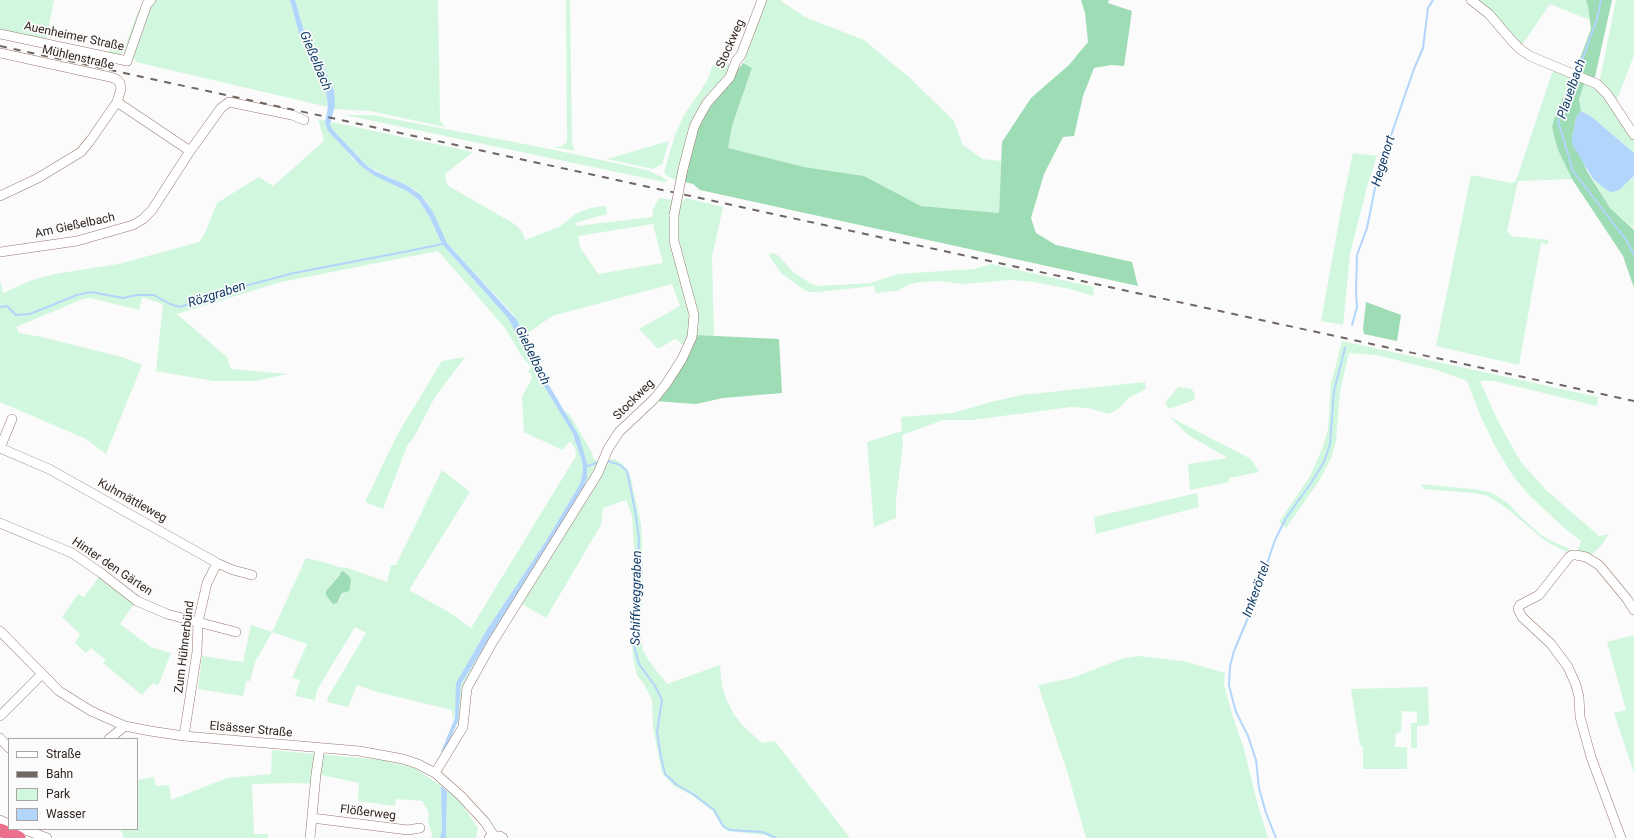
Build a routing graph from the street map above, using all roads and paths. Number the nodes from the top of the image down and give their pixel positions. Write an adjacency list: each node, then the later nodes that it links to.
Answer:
1 (151, 0): 4 (street, Auenheimer Straße)
2 (762, 0): 29 (street, Stockweg, bridge)
3 (1471, 0): 8 (street)
4 (0, 34)
5 (0, 53): 6 (street, Mühlenstraße)
6 (117, 102): 9 (street); 10 (street, Mühlenstraße)
7 (304, 120): 9 (street, Am Gießelbach)
8 (1634, 135)
9 (190, 152): 11 (street, Am Gießelbach)
10 (0, 196)
11 (0, 252)
12 (12, 419): 13 (street)
13 (0, 448): 15 (street, Kuhmättleweg)
14 (0, 523): 18 (street, Hinter den Gärten)
15 (217, 563): 16 (street, Kuhmättleweg); 18 (street, Zum Hühnerbünd)
16 (252, 575)
17 (1634, 610): 39 (street)
18 (198, 622): 20 (street, Hinter den Gärten); 24 (street, Zum Hühnerbünd)
19 (0, 631): 21 (street, Elsässer Straße)
20 (236, 632)
21 (42, 674): 22 (street); 23 (street, Elsässer Straße)
22 (0, 716)
23 (125, 726): 24 (street, Elsässer Straße); 26 (street)
24 (184, 736): 28 (street, Elsässer Straße)
25 (0, 738): 27 (street)
26 (110, 738)
27 (8, 747)
28 (320, 748): 29 (street, Elsässer Straße); 30 (street)
29 (435, 773): 34 (street, Elsässer Straße)
30 (312, 818): 31 (street, Flößerweg); 37 (street)
31 (420, 828)
32 (0, 830): 35 (highway)
33 (26, 830): 36 (street)
34 (492, 837): 38 (street, Elsässer Straße)
35 (19, 838)
36 (47, 838)
37 (310, 838)
38 (503, 838)
39 (1621, 838)

